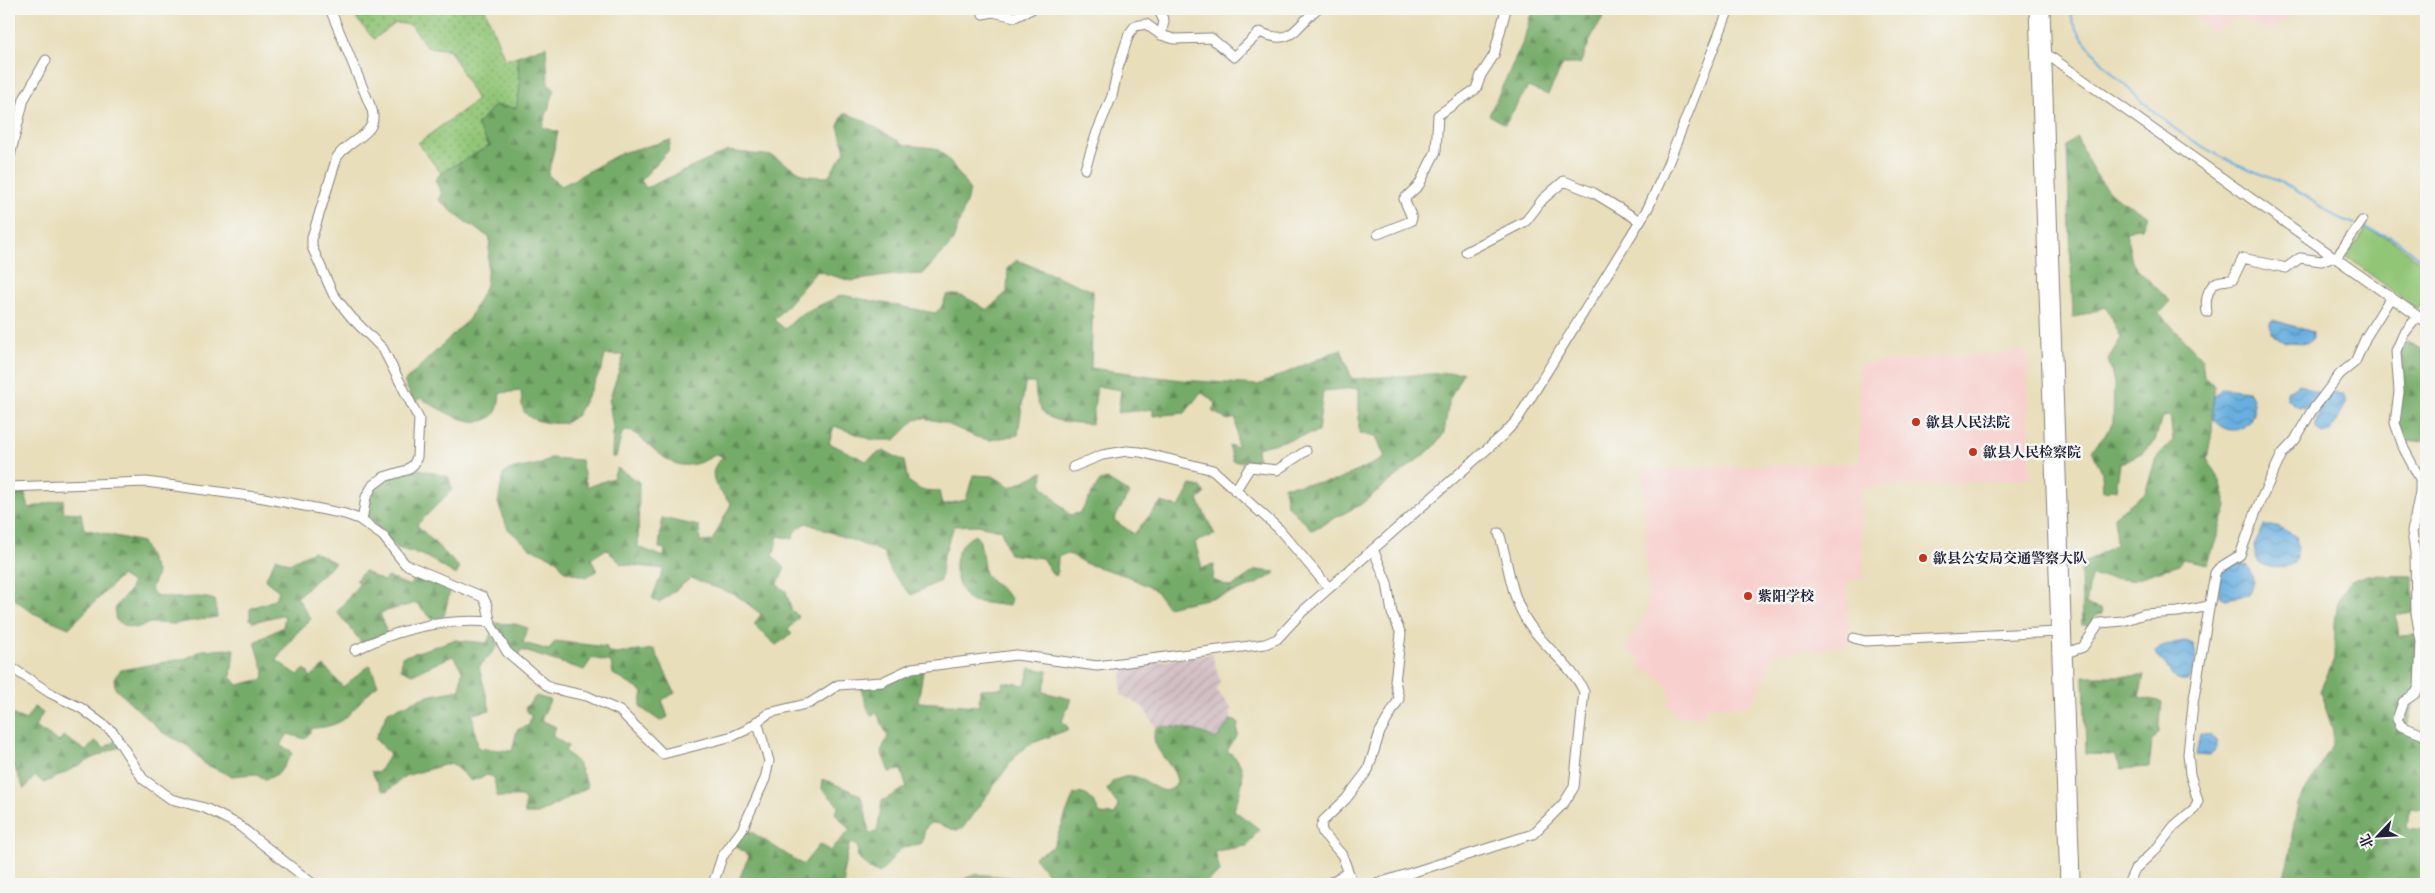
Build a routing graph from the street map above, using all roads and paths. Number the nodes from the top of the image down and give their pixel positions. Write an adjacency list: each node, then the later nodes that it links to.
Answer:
1 (330, 9): 28 (street)
2 (1032, 9): 9 (street)
3 (1158, 9): 10 (street)
4 (1317, 9): 10 (street)
5 (1506, 9): 17 (street)
6 (1729, 9): 15 (street)
7 (2035, 9): 34 (main road)
8 (2044, 9): 11 (main road)
9 (983, 14)
10 (1161, 35): 14 (street)
11 (2045, 53): 19 (street); 37 (main road)
12 (46, 60): 13 (street)
13 (9, 160)
14 (1086, 169)
15 (1640, 221): 18 (street); 30 (street)
16 (2362, 221): 19 (street)
17 (1378, 234)
18 (1466, 252)
19 (2335, 257): 20 (street); 21 (street)
20 (2391, 297): 22 (street); 32 (street)
21 (2207, 312)
22 (2418, 316): 23 (street); 40 (street)
23 (2426, 322)
24 (1306, 451): 27 (street)
25 (1073, 467): 27 (street)
26 (9, 487): 28 (street)
27 (1235, 491): 31 (street)
28 (362, 521): 33 (street)
29 (1499, 533): 46 (street)
30 (1373, 549): 31 (street); 41 (street)
31 (1329, 588): 39 (street)
32 (2209, 606): 37 (street); 49 (street)
33 (491, 622): 36 (street); 39 (street)
34 (2057, 632): 35 (street); 47 (main road)
35 (1854, 638)
36 (355, 650)
37 (2066, 653): 48 (main road)
38 (9, 666): 42 (street)
39 (757, 721): 43 (street)
40 (2426, 736)
41 (1348, 872): 44 (street); 45 (street)
42 (313, 884)
43 (713, 884)
44 (1328, 884)
45 (1353, 884)
46 (1376, 884)
47 (2066, 884)
48 (2074, 884)
49 (2128, 884)

